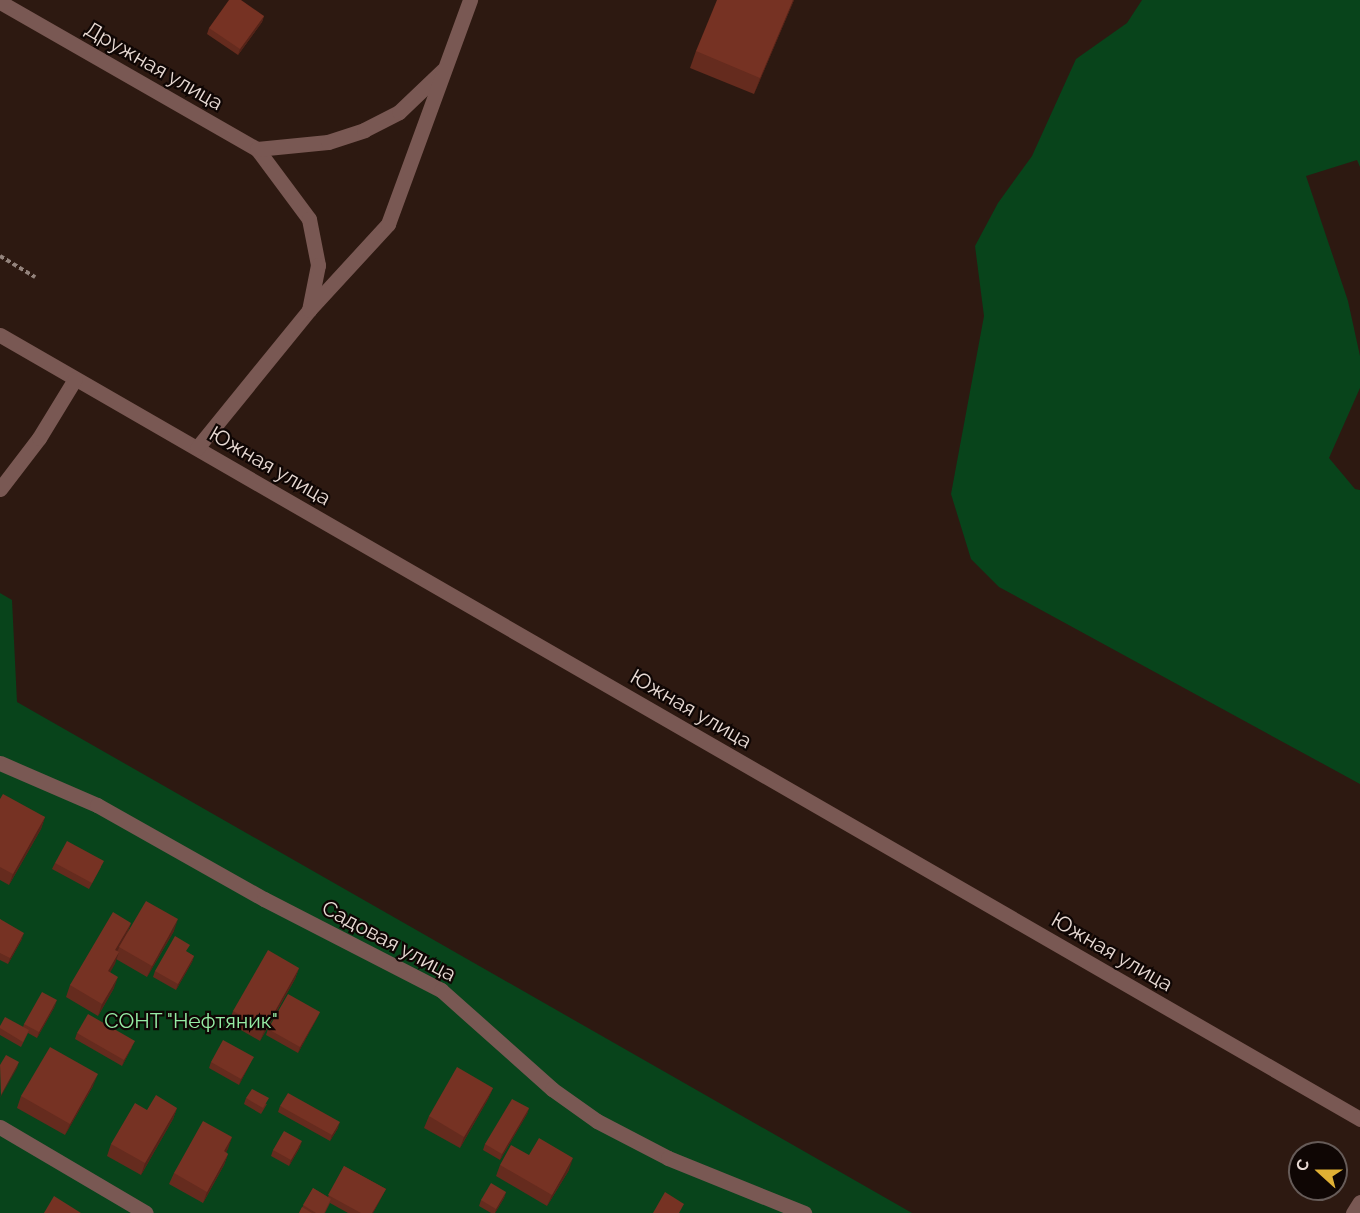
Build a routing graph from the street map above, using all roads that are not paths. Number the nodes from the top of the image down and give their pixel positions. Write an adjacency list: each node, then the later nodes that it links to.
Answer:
1 (470, 0): 3 (street)
2 (0, 2): 4 (street, Дружная улица)
3 (451, 61): 4 (street); 5 (street)
4 (257, 149): 5 (street, Дружная улица)
5 (309, 310): 8 (street)
6 (0, 335): 7 (street, Южная улица)
7 (75, 379): 8 (street, Южная улица); 9 (street)
8 (197, 448): 11 (street, Южная улица)
9 (0, 489)
10 (0, 763): 15 (street, Садовая улица)
11 (1360, 1119)
12 (0, 1127): 14 (street)
13 (1360, 1202): 16 (street)
14 (146, 1213)
15 (804, 1213)
16 (1353, 1213)

